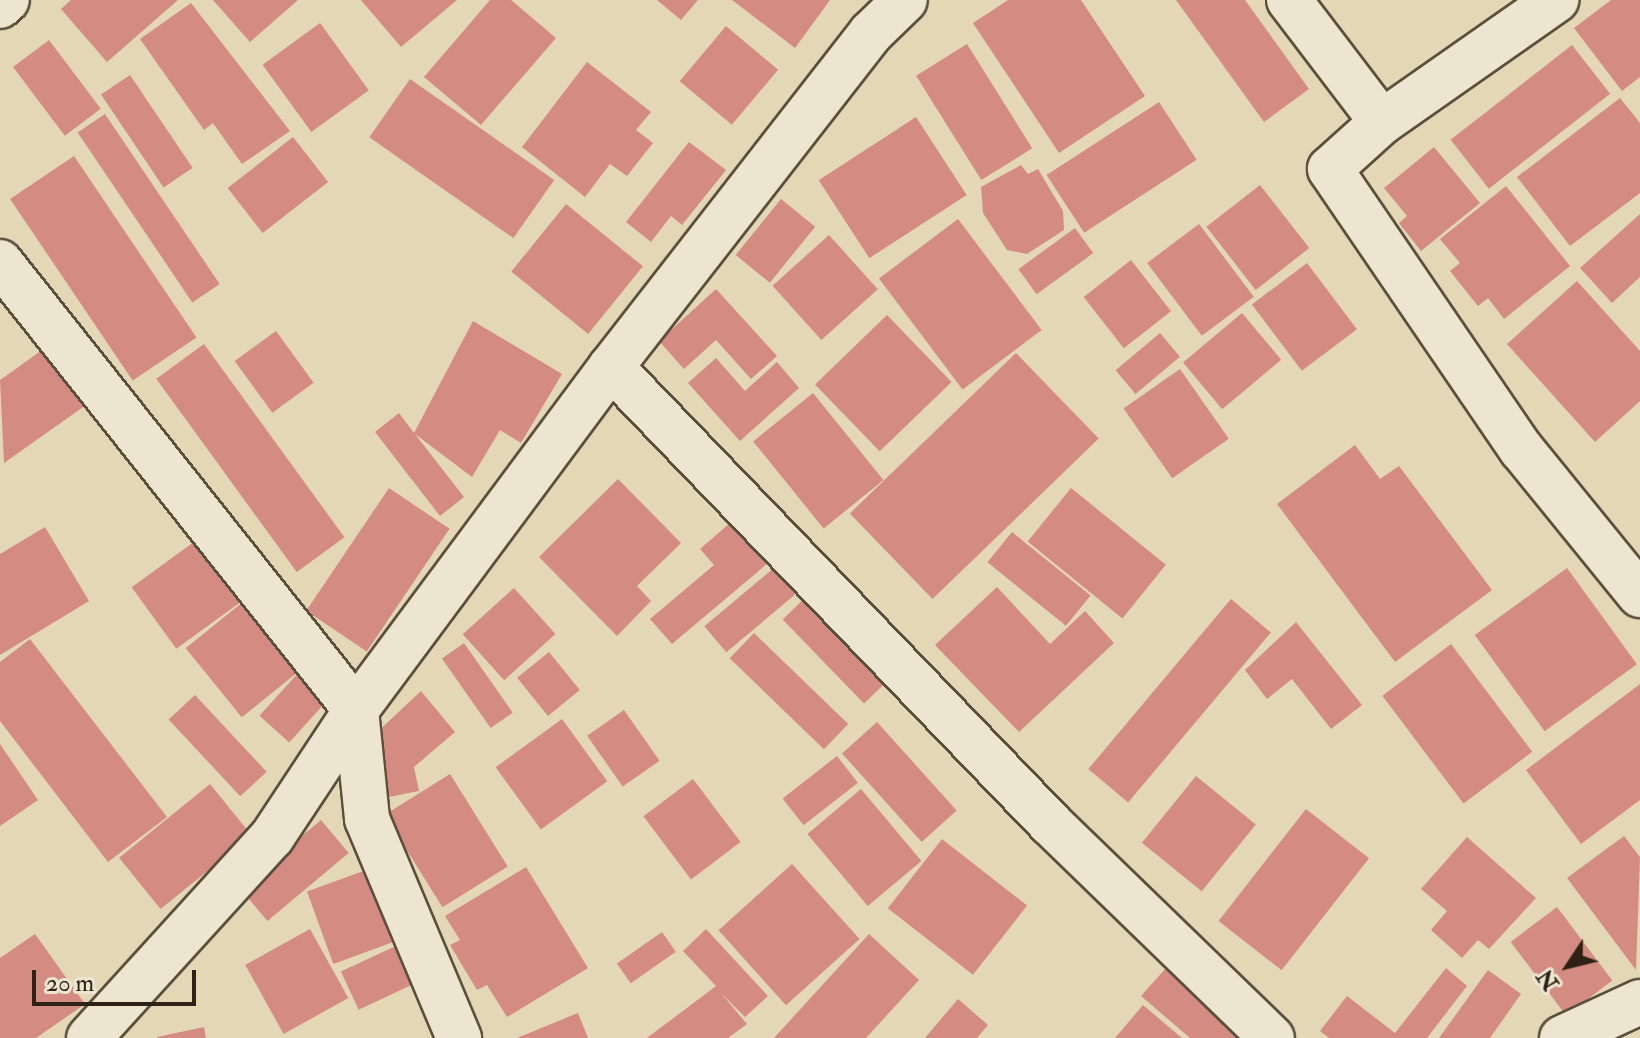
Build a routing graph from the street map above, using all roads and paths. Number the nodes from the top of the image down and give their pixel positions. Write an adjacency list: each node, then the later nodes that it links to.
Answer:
1 (7, 0): 5 (street)
2 (905, 0): 8 (street)
3 (1289, 0): 6 (street)
4 (1556, 0): 6 (street)
5 (0, 6)
6 (1382, 122): 9 (street)
7 (0, 262): 10 (street)
8 (611, 367): 10 (street); 14 (street)
9 (1640, 595)
10 (356, 710): 12 (street); 13 (street)
11 (1640, 1002): 15 (street)
12 (89, 1038)
13 (459, 1038)
14 (1272, 1038)
15 (1562, 1038)

